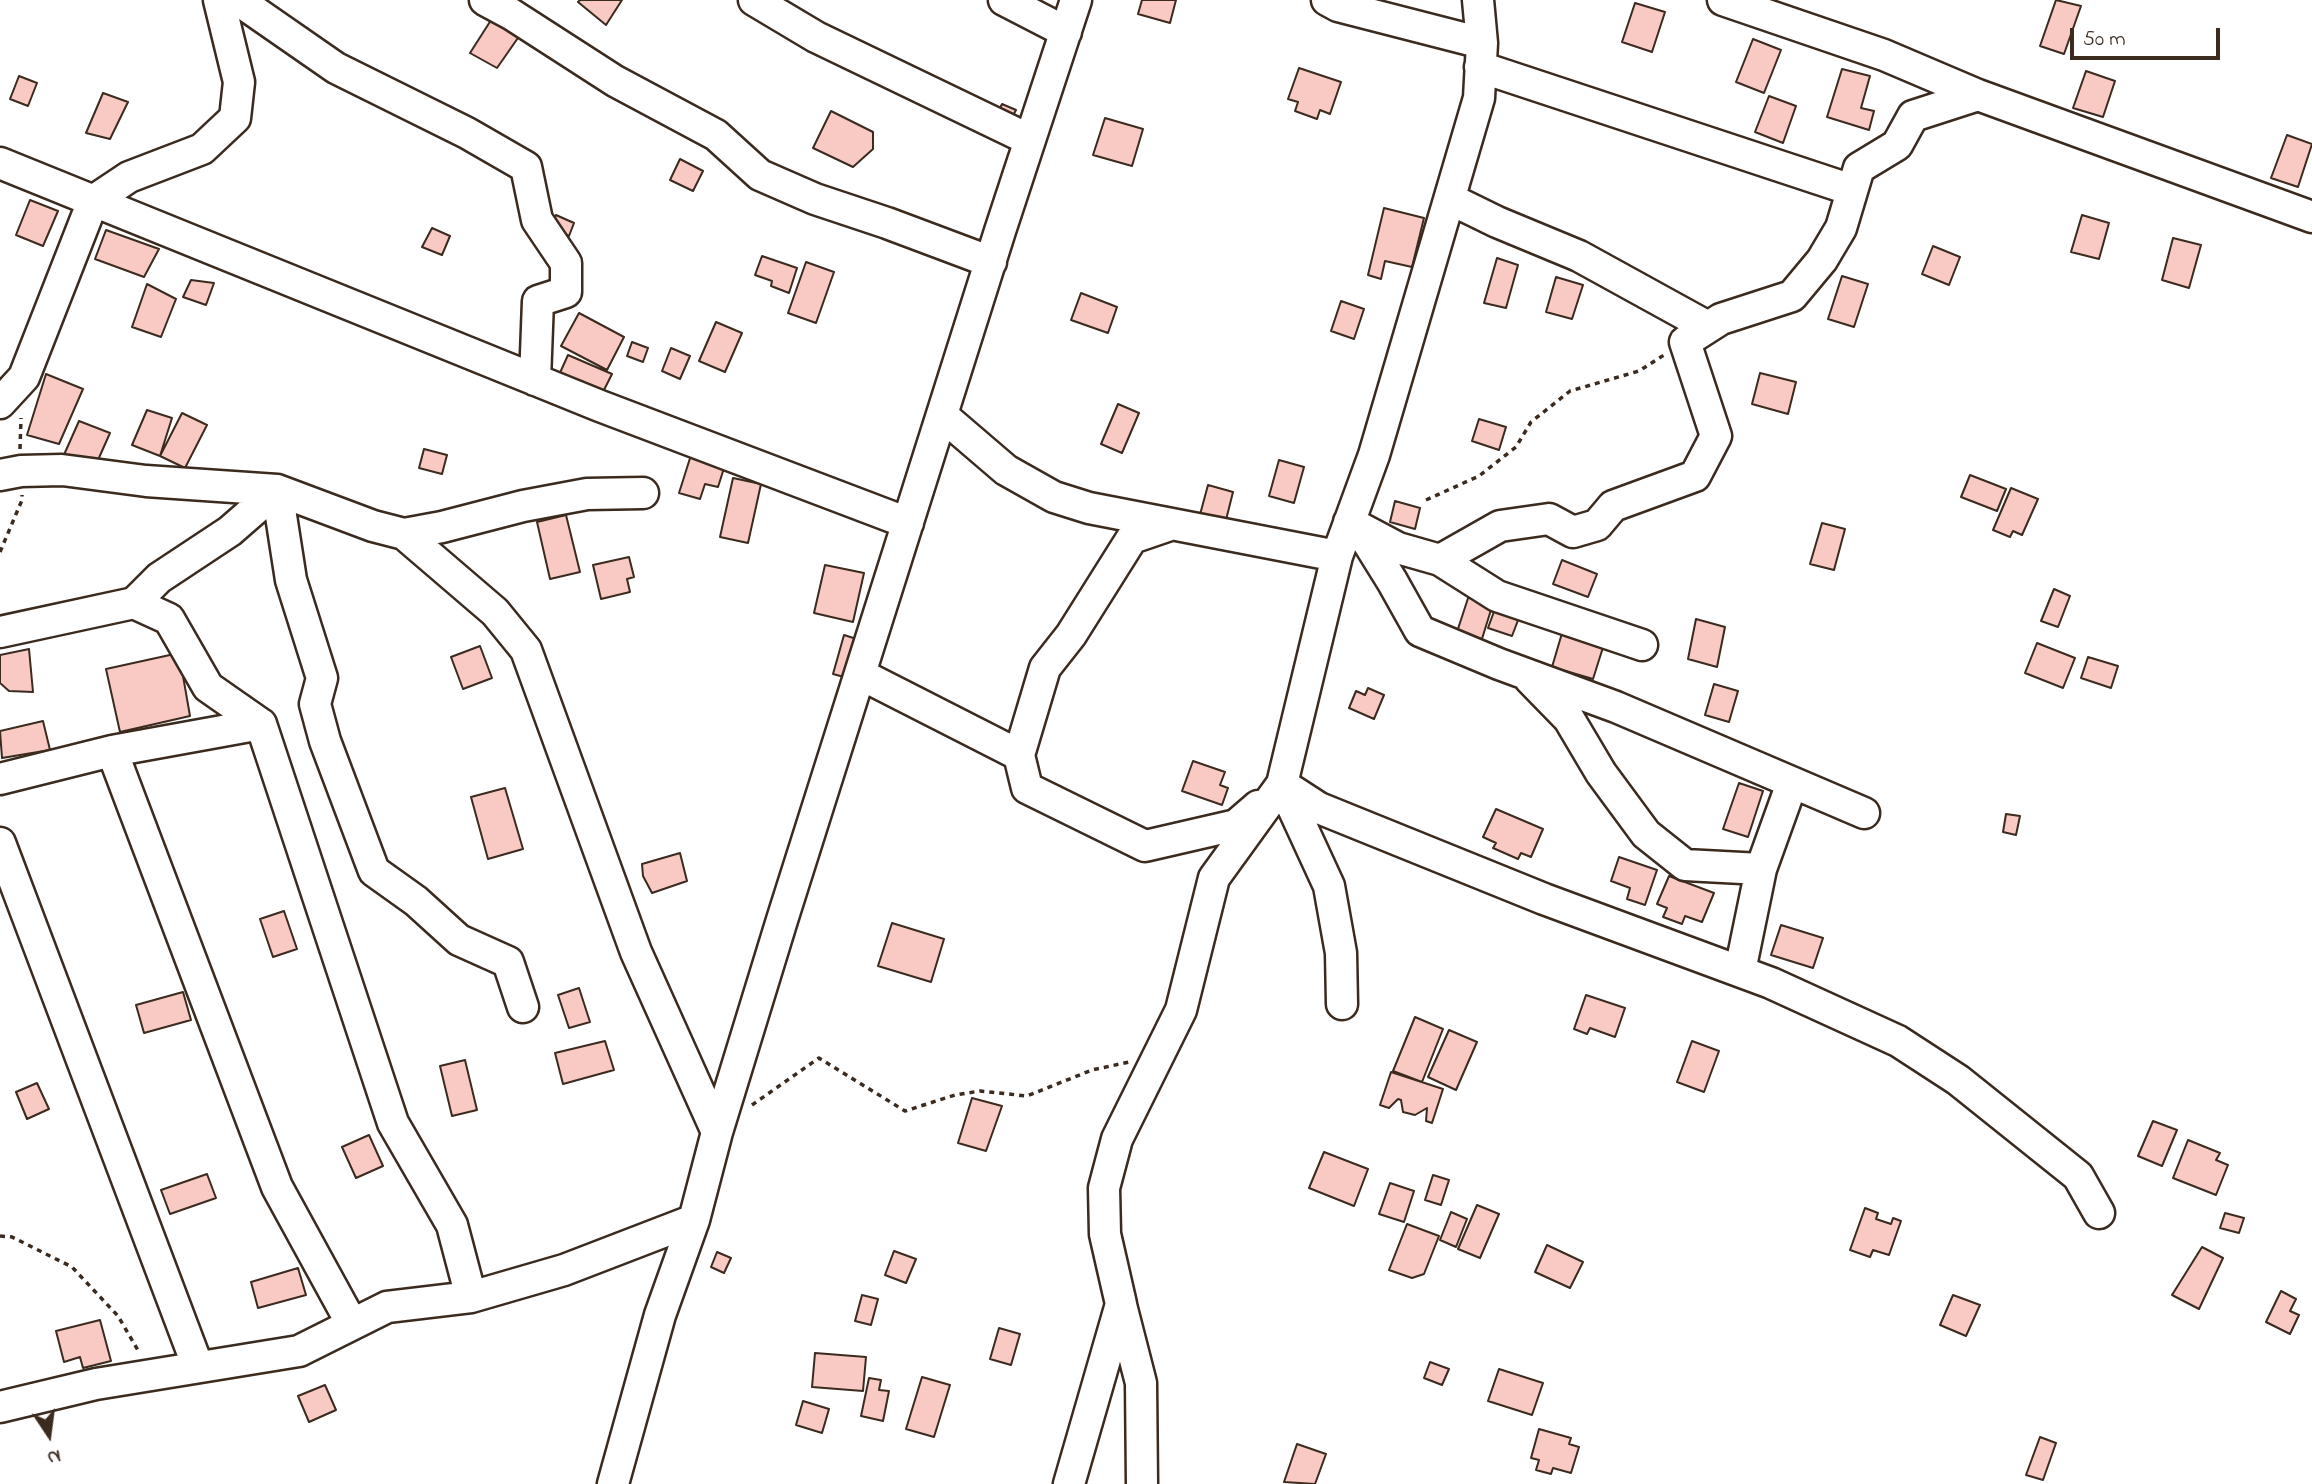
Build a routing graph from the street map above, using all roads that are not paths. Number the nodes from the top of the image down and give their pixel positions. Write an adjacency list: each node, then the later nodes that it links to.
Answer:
1 (219, 0): 17 (street)
2 (238, 0): 21 (street)
3 (485, 0): 19 (street)
4 (754, 0): 13 (street)
5 (1004, 0): 10 (street)
6 (1076, 0): 10 (street)
7 (1327, 0): 11 (street)
8 (1478, 0): 11 (street)
9 (1723, 0): 12 (street)
10 (1066, 32): 13 (street)
11 (1481, 55): 15 (street); 16 (street)
12 (1978, 95): 15 (street); 18 (street)
13 (1030, 140): 19 (street)
14 (0, 163): 17 (street)
15 (1852, 190): 20 (street)
16 (1450, 199): 20 (street); 28 (street)
17 (93, 201): 21 (street); 22 (street)
18 (2312, 216)
19 (991, 262): 23 (street)
20 (1697, 334): 32 (street)
21 (534, 380): 27 (street)
22 (0, 404)
23 (943, 416): 27 (street); 29 (street)
24 (0, 475): 25 (street)
25 (277, 490): 30 (street); 33 (street); 49 (street)
26 (643, 493): 30 (street)
27 (908, 523): 36 (street)
28 (1349, 523): 31 (street); 32 (street); 37 (street)
29 (1174, 524): 31 (street); 40 (street)
30 (404, 534): 50 (street)
31 (1338, 556): 43 (street)
32 (1440, 560): 35 (street)
33 (134, 603): 34 (street); 38 (street)
34 (0, 632)
35 (1642, 645)
36 (860, 674): 40 (street); 50 (street)
37 (1525, 674): 42 (street); 46 (street)
38 (261, 724): 39 (street); 53 (street)
39 (112, 751): 41 (street); 55 (street)
40 (1019, 755): 43 (street)
41 (0, 779)
42 (1792, 783): 44 (street); 46 (street)
43 (1282, 784): 47 (street); 48 (street); 54 (street)
44 (1864, 813)
45 (0, 843): 56 (street)
46 (1761, 869): 47 (street)
47 (1740, 971): 51 (street)
48 (1342, 1004)
49 (523, 1007)
50 (717, 1132): 52 (street)
51 (2099, 1213)
52 (694, 1220): 53 (street); 58 (street)
53 (471, 1297): 55 (street)
54 (1121, 1304): 59 (street); 60 (street)
55 (352, 1324): 56 (street)
56 (198, 1367): 57 (street)
57 (0, 1407)
58 (613, 1484)
59 (1069, 1484)
60 (1142, 1484)

